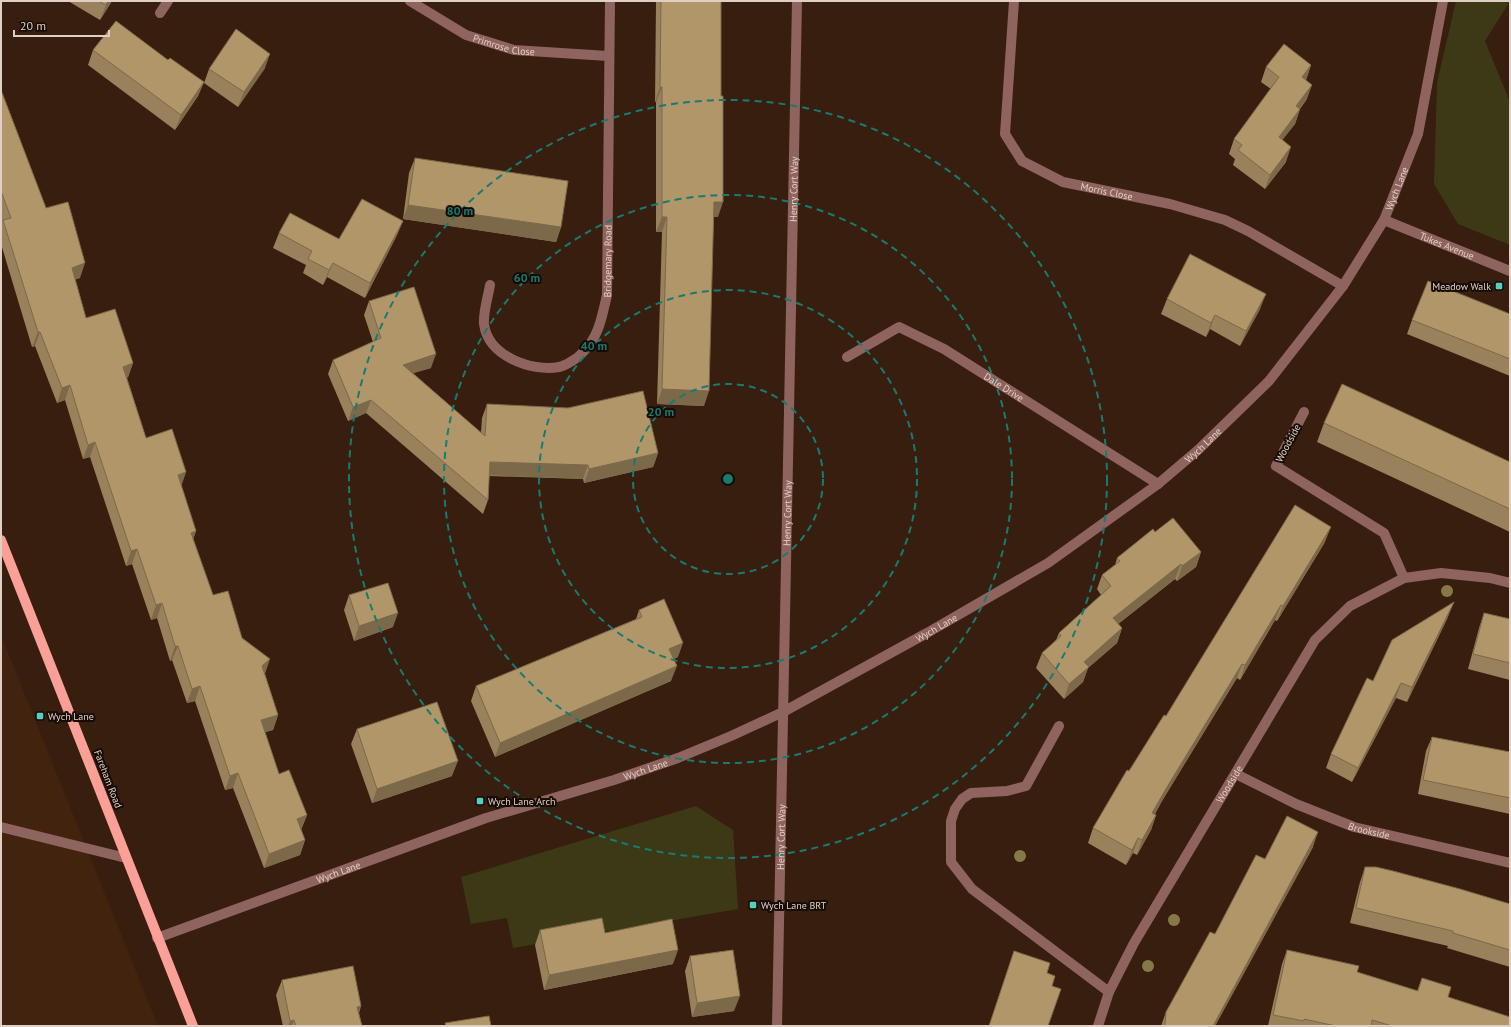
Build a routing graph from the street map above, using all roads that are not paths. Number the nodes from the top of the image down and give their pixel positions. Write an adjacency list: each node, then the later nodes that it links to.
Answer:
1 (168, 1): 7 (street)
2 (410, 1): 8 (street, Primrose Close)
3 (610, 1): 8 (street, Bridgemary Road)
4 (797, 1): 19 (street, Henry Cort Way)
5 (1014, 1): 12 (street, Morris Close)
6 (1443, 1): 9 (street, Wych Lane)
7 (160, 13)
8 (608, 56): 11 (street, Bridgemary Road)
9 (1384, 220): 10 (street, Tukes Avenue); 12 (street, Wych Lane)
10 (1510, 271)
11 (490, 285)
12 (1343, 286): 15 (street, Wych Lane)
13 (847, 357): 15 (street, Dale Drive)
14 (1304, 412): 17 (street, Woodside)
15 (1158, 484): 19 (street, Wych Lane)
16 (1, 540): 23 (main road, Fareham Road)
17 (1404, 578): 18 (street, Woodside); 21 (street, Woodside)
18 (1510, 583)
19 (783, 712): 25 (street, Wych Lane); 28 (street, Henry Cort Way)
20 (1060, 726): 26 (street)
21 (1236, 774): 24 (street, Brookside); 26 (street, Woodside)
22 (1, 827): 23 (street)
23 (126, 858): 25 (main road, Fareham Road)
24 (1510, 863)
25 (157, 938): 27 (main road, Fareham Road)
26 (1109, 992): 29 (street, Woodside)
27 (193, 1026)
28 (777, 1026)
29 (1098, 1026)

